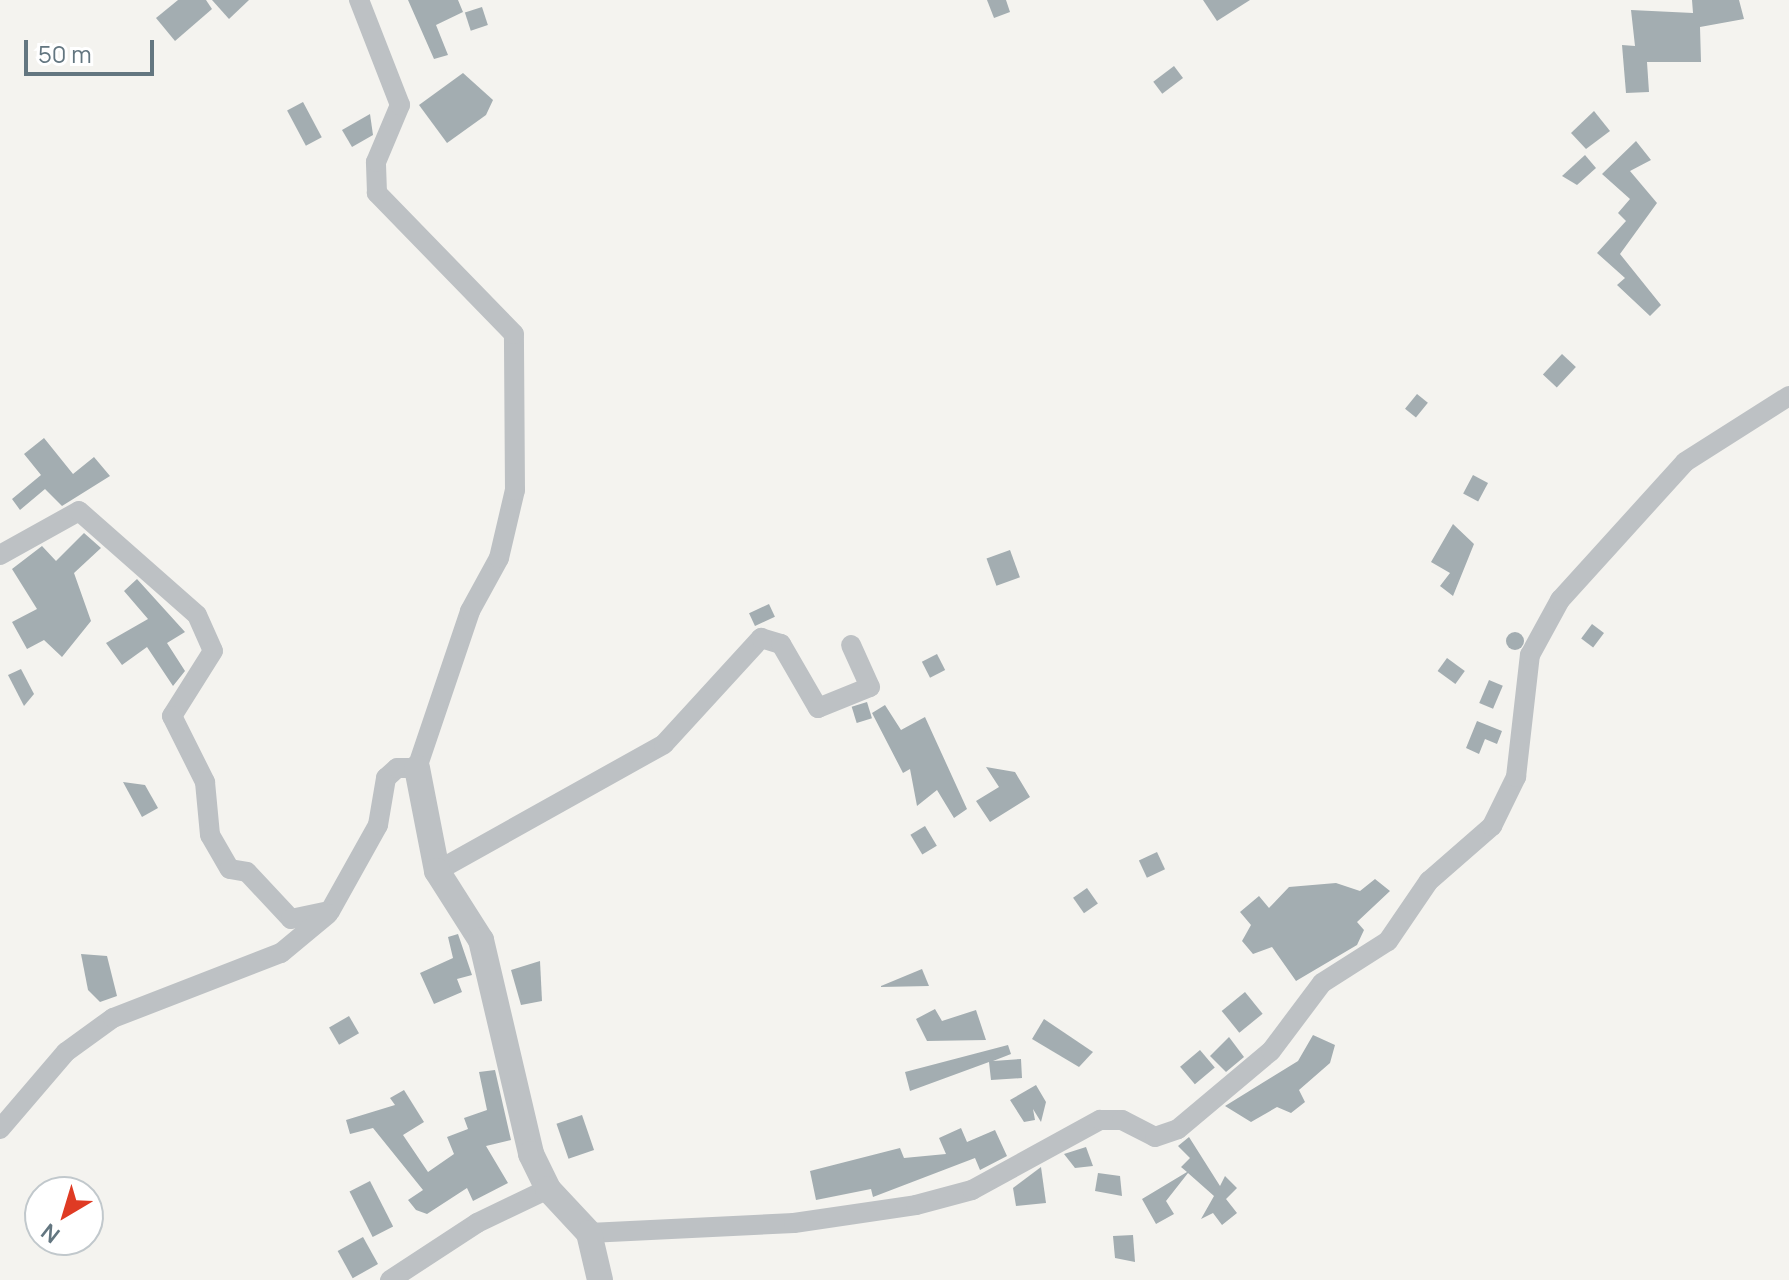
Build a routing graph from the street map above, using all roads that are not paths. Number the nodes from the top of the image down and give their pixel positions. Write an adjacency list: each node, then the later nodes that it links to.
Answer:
1 (359, 0): 5 (street)
2 (1789, 396): 10 (street)
3 (0, 555): 7 (street)
4 (851, 645): 6 (street)
5 (417, 768): 6 (street); 7 (street)
6 (437, 871): 9 (street)
7 (330, 911): 8 (street)
8 (0, 1129)
9 (548, 1189): 10 (street); 11 (street)
10 (589, 1233): 12 (street)
11 (390, 1280)
12 (600, 1280)

